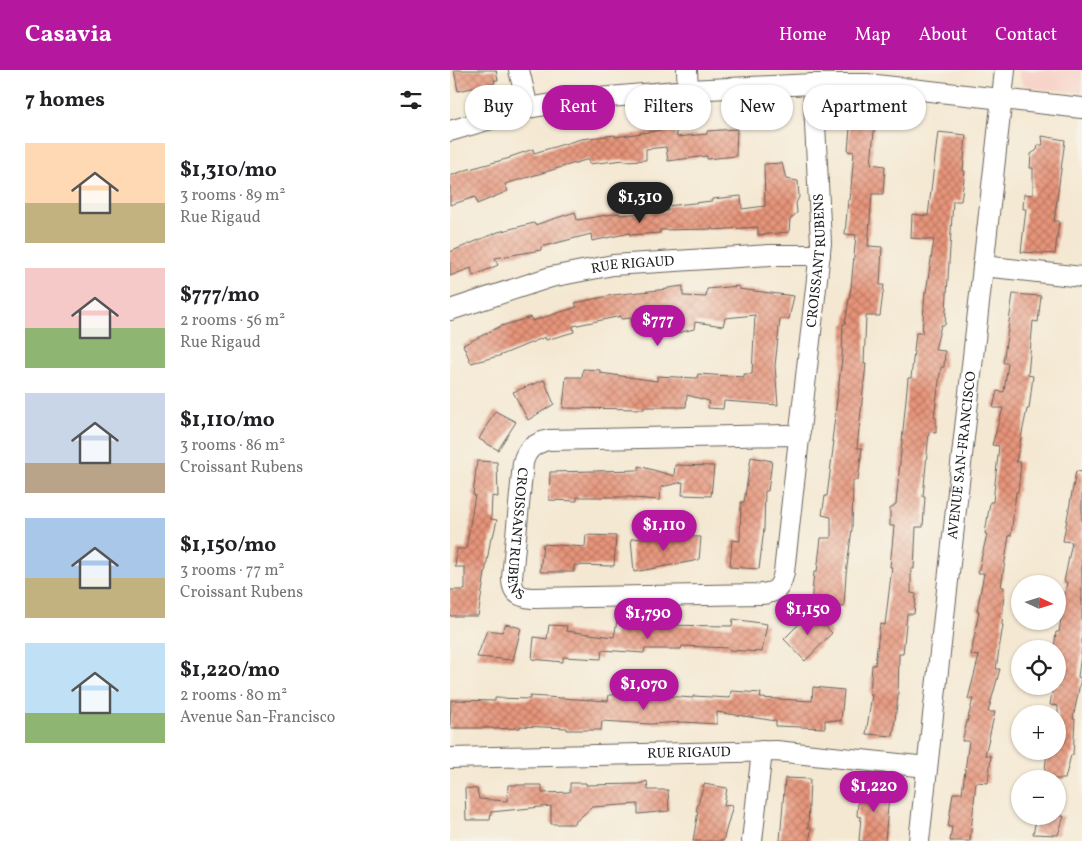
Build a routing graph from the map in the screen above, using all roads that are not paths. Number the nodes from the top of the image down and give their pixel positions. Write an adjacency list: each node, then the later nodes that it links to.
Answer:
1 (519, 70): 6 (street)
2 (687, 70): 7 (street)
3 (1005, 70): 10 (street, AVENUE SAN-FRANCISCO)
4 (854, 77): 5 (street); 10 (street)
5 (814, 84): 8 (street); 15 (street, CROISSANT RUBENS)
6 (523, 85)
7 (688, 85)
8 (711, 89)
9 (625, 95): 11 (street)
10 (1001, 100): 12 (street); 16 (street, AVENUE SAN-FRANCISCO)
11 (532, 107)
12 (1082, 108)
13 (465, 127): 14 (street)
14 (450, 131)
15 (820, 255): 18 (street, RUE RIGAUD); 19 (street, CROISSANT RUBENS)
16 (983, 266): 17 (street); 22 (street, AVENUE SAN-FRANCISCO)
17 (1082, 277)
18 (450, 310)
19 (800, 437): 19 (street, CROISSANT RUBENS)
20 (762, 751): 21 (street, RUE RIGAUD); 22 (street, RUE RIGAUD); 23 (street)
21 (450, 758)
22 (927, 767): 24 (street, AVENUE SAN-FRANCISCO)
23 (752, 841)
24 (918, 841)

